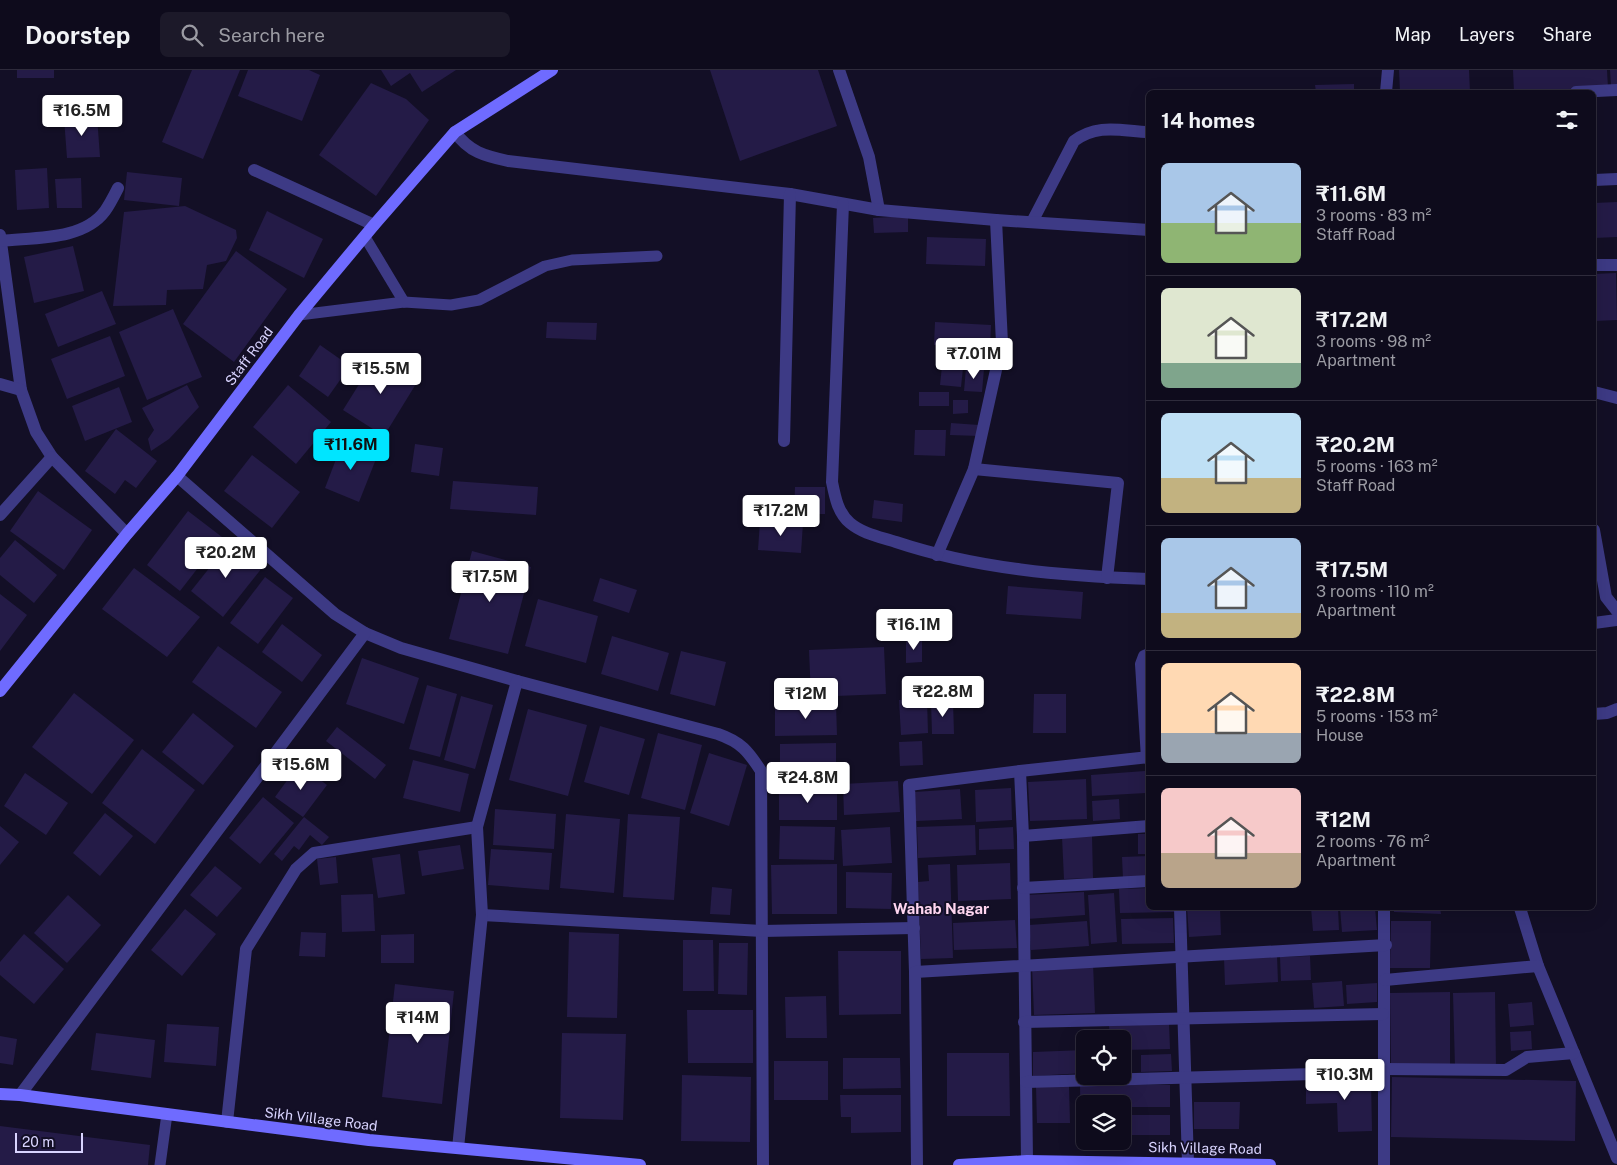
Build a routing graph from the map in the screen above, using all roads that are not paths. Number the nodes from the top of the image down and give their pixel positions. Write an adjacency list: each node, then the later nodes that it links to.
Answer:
1 (552, 70): 7 (main road, Staff Road)
2 (839, 70): 15 (street)
3 (1388, 70): 4 (street)
4 (1386, 90)
5 (1617, 90): 6 (street)
6 (1596, 91)
7 (455, 132): 13 (street); 18 (main road, Staff Road)
8 (1146, 132): 17 (street)
9 (254, 170): 18 (street)
10 (1617, 179): 11 (street)
11 (1596, 180)
12 (118, 188): 22 (street)
13 (790, 194): 14 (street); 32 (street)
14 (843, 204): 15 (street); 39 (street)
15 (879, 210): 16 (street)
16 (996, 220): 17 (street); 34 (street)
17 (1032, 222): 19 (street)
18 (374, 225): 21 (main road, Staff Road)
19 (1146, 230)
20 (0, 235): 22 (street)
21 (365, 237): 26 (lane); 27 (main road, Staff Road)
22 (0, 240): 29 (street)
23 (656, 256): 26 (lane)
24 (1596, 265): 25 (street)
25 (1617, 265)
26 (404, 302): 27 (lane)
27 (299, 316): 35 (main road, Staff Road)
28 (0, 384): 29 (street)
29 (21, 390): 33 (street)
30 (1596, 393): 31 (street)
31 (1617, 398)
32 (784, 441)
33 (52, 457): 36 (street); 37 (street)
34 (974, 469): 39 (street); 40 (street)
35 (177, 476): 37 (main road, Staff Road); 45 (street)
36 (0, 515)
37 (126, 534): 48 (main road, Staff Road)
38 (1596, 541): 42 (street)
39 (937, 556): 40 (street)
40 (1107, 578): 41 (street)
41 (1146, 579)
42 (1617, 611)
43 (1617, 620): 44 (street)
44 (1596, 623)
45 (365, 633): 47 (street); 79 (street)
46 (1146, 655): 51 (street)
47 (517, 681): 55 (street); 64 (street)
48 (0, 691)
49 (1617, 709): 50 (street)
50 (1596, 714)
51 (1146, 734)
52 (1146, 758): 53 (street)
53 (1020, 770): 56 (street); 63 (street)
54 (1146, 826): 56 (street)
55 (478, 827): 62 (street); 81 (street)
56 (1022, 836): 58 (street)
57 (1146, 881): 58 (street)
58 (1023, 888): 67 (street)
59 (1180, 910): 66 (street)
60 (1384, 910): 65 (street)
61 (1521, 910): 68 (street)
62 (482, 915): 64 (street); 82 (street)
63 (914, 928): 64 (street); 69 (street)
64 (762, 931): 89 (street)
65 (1386, 945): 66 (street); 70 (street)
66 (1182, 956): 67 (street); 72 (street)
67 (1024, 965): 69 (street); 73 (street)
68 (1538, 966): 70 (street); 74 (street)
69 (915, 972): 90 (street)
70 (1385, 980): 71 (street)
71 (1383, 1014): 72 (street); 75 (street)
72 (1184, 1019): 73 (street); 76 (street)
73 (1024, 1022): 77 (street)
74 (1574, 1053): 75 (street); 83 (street)
75 (1384, 1070): 76 (street); 93 (street)
76 (1186, 1078): 77 (street); 86 (street)
77 (1026, 1082): 84 (street)
78 (0, 1094): 79 (main road, Sikh Village Road)
79 (20, 1095): 80 (main road, Sikh Village Road)
80 (167, 1114): 81 (main road, Sikh Village Road); 87 (lane)
81 (227, 1122): 82 (main road, Sikh Village Road)
82 (458, 1148): 88 (main road, Sikh Village Road)
83 (1617, 1158)
84 (1027, 1161): 85 (main road, Sikh Village Road); 91 (main road, Sikh Village Road)
85 (1142, 1163): 86 (main road, Sikh Village Road)
86 (1188, 1163): 92 (main road, Sikh Village Road)
87 (160, 1165)
88 (640, 1165)
89 (763, 1165)
90 (917, 1165)
91 (959, 1165)
92 (1270, 1165)
93 (1384, 1165)

